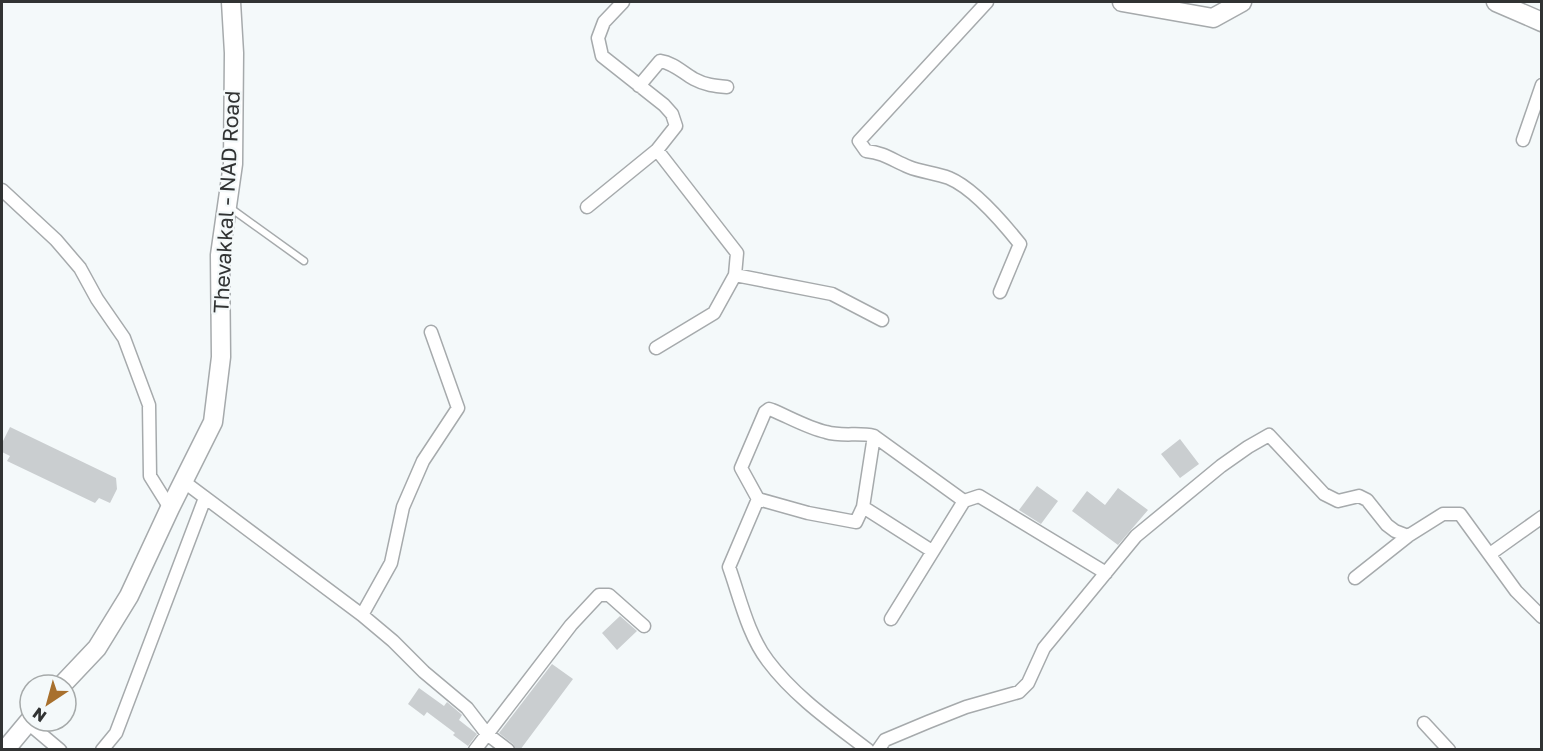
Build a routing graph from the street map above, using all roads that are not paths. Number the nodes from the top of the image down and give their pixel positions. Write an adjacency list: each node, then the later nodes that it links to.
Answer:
1 (231, 2): 14 (main road, Thevakkal - NAD Road)
2 (623, 2): 9 (street)
3 (987, 2): 18 (street)
4 (1122, 2): 5 (main road)
5 (1242, 2)
6 (1496, 2): 7 (main road)
7 (1542, 22)
8 (1542, 85): 11 (street)
9 (639, 86): 10 (street); 12 (street)
10 (727, 87)
11 (1523, 140)
12 (657, 150): 15 (street); 17 (street)
13 (2, 190): 28 (street)
14 (228, 205): 16 (lane); 23 (main road, Thevakkal - NAD Road)
15 (587, 207)
16 (304, 261)
17 (735, 275): 19 (street); 21 (street)
18 (1000, 292)
19 (882, 320)
20 (431, 332): 35 (street)
21 (656, 348)
22 (874, 436): 25 (street); 26 (street); 27 (street)
23 (183, 481): 24 (street); 28 (main road, Thevakkal - NAD Road)
24 (205, 498): 35 (street); 44 (street)
25 (758, 499): 27 (street); 47 (street)
26 (964, 501): 31 (street); 33 (street)
27 (863, 507): 31 (street)
28 (170, 508): 39 (main road, Thevakkal - NAD Road)
29 (1542, 517): 32 (street)
30 (1408, 536): 32 (street); 33 (street); 34 (street)
31 (932, 551): 37 (street)
32 (1490, 554): 36 (street)
33 (1106, 573): 48 (street)
34 (1355, 578)
35 (362, 615): 42 (street)
36 (1542, 618)
37 (891, 619)
38 (644, 626): 42 (street)
39 (74, 673)
40 (1424, 723): 49 (street)
41 (41, 733): 43 (street)
42 (488, 735): 45 (street); 46 (street)
43 (60, 750)
44 (102, 750)
45 (476, 750)
46 (508, 750)
47 (868, 750)
48 (878, 750)
49 (1449, 750)

